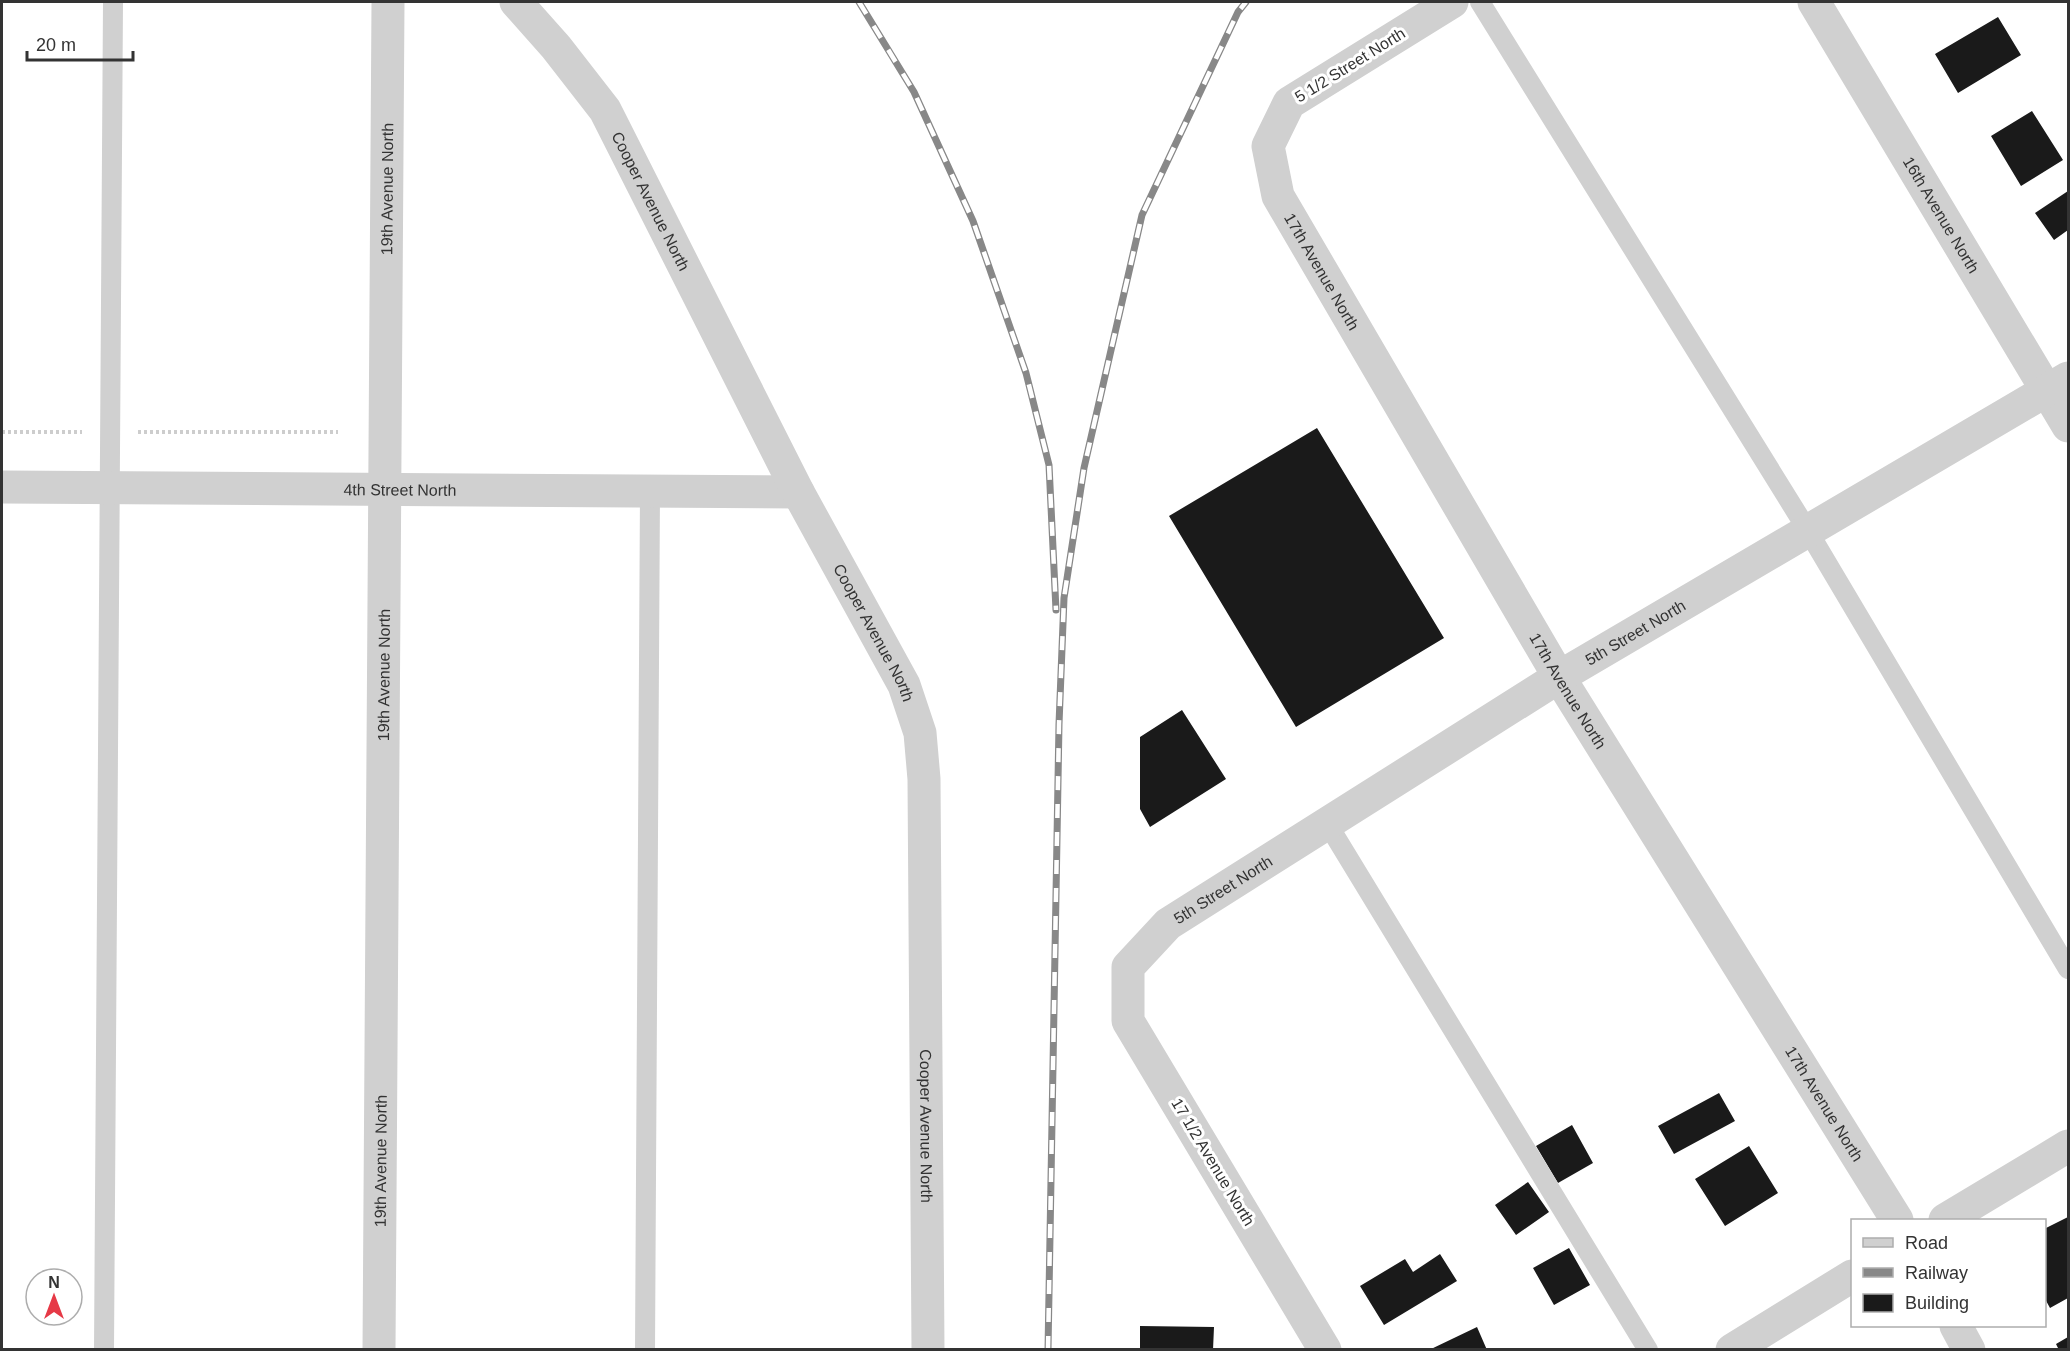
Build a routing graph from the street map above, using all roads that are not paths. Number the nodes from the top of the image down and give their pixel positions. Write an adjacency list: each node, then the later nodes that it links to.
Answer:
1 (112, 2): 11 (lane)
2 (388, 2): 12 (street, 19th Avenue North)
3 (516, 2): 14 (street, Cooper Avenue North)
4 (1452, 2): 7 (street, 5 1/2 Street North)
5 (1480, 2): 15 (lane)
6 (1814, 2): 8 (street, 16th Avenue North)
7 (1268, 146): 16 (street, 17th Avenue North)
8 (2058, 384): 9 (street, 16th Avenue North); 15 (street, 5th Street North)
9 (2068, 426)
10 (2, 487): 11 (street, 4th Street North)
11 (109, 488): 12 (street, 4th Street North); 25 (lane)
12 (385, 489): 13 (street, 4th Street North); 26 (street, 19th Avenue North)
13 (650, 491): 14 (street, 4th Street North); 27 (lane)
14 (798, 492): 28 (street, Cooper Avenue North)
15 (1808, 531): 16 (street, 5th Street North); 19 (lane)
16 (1558, 677): 17 (street, 5th Street North); 21 (street, 17th Avenue North)
17 (1327, 823): 18 (street, 5th Street North); 30 (lane)
18 (1128, 968): 29 (street, 17 1/2 Avenue North)
19 (2068, 969)
20 (2068, 1146): 22 (street)
21 (1896, 1219)
22 (1948, 1219)
23 (1851, 1277): 31 (street)
24 (1957, 1327): 32 (street)
25 (104, 1350)
26 (379, 1350)
27 (645, 1350)
28 (928, 1350)
29 (1325, 1350)
30 (1648, 1350)
31 (1732, 1350)
32 (1969, 1350)

